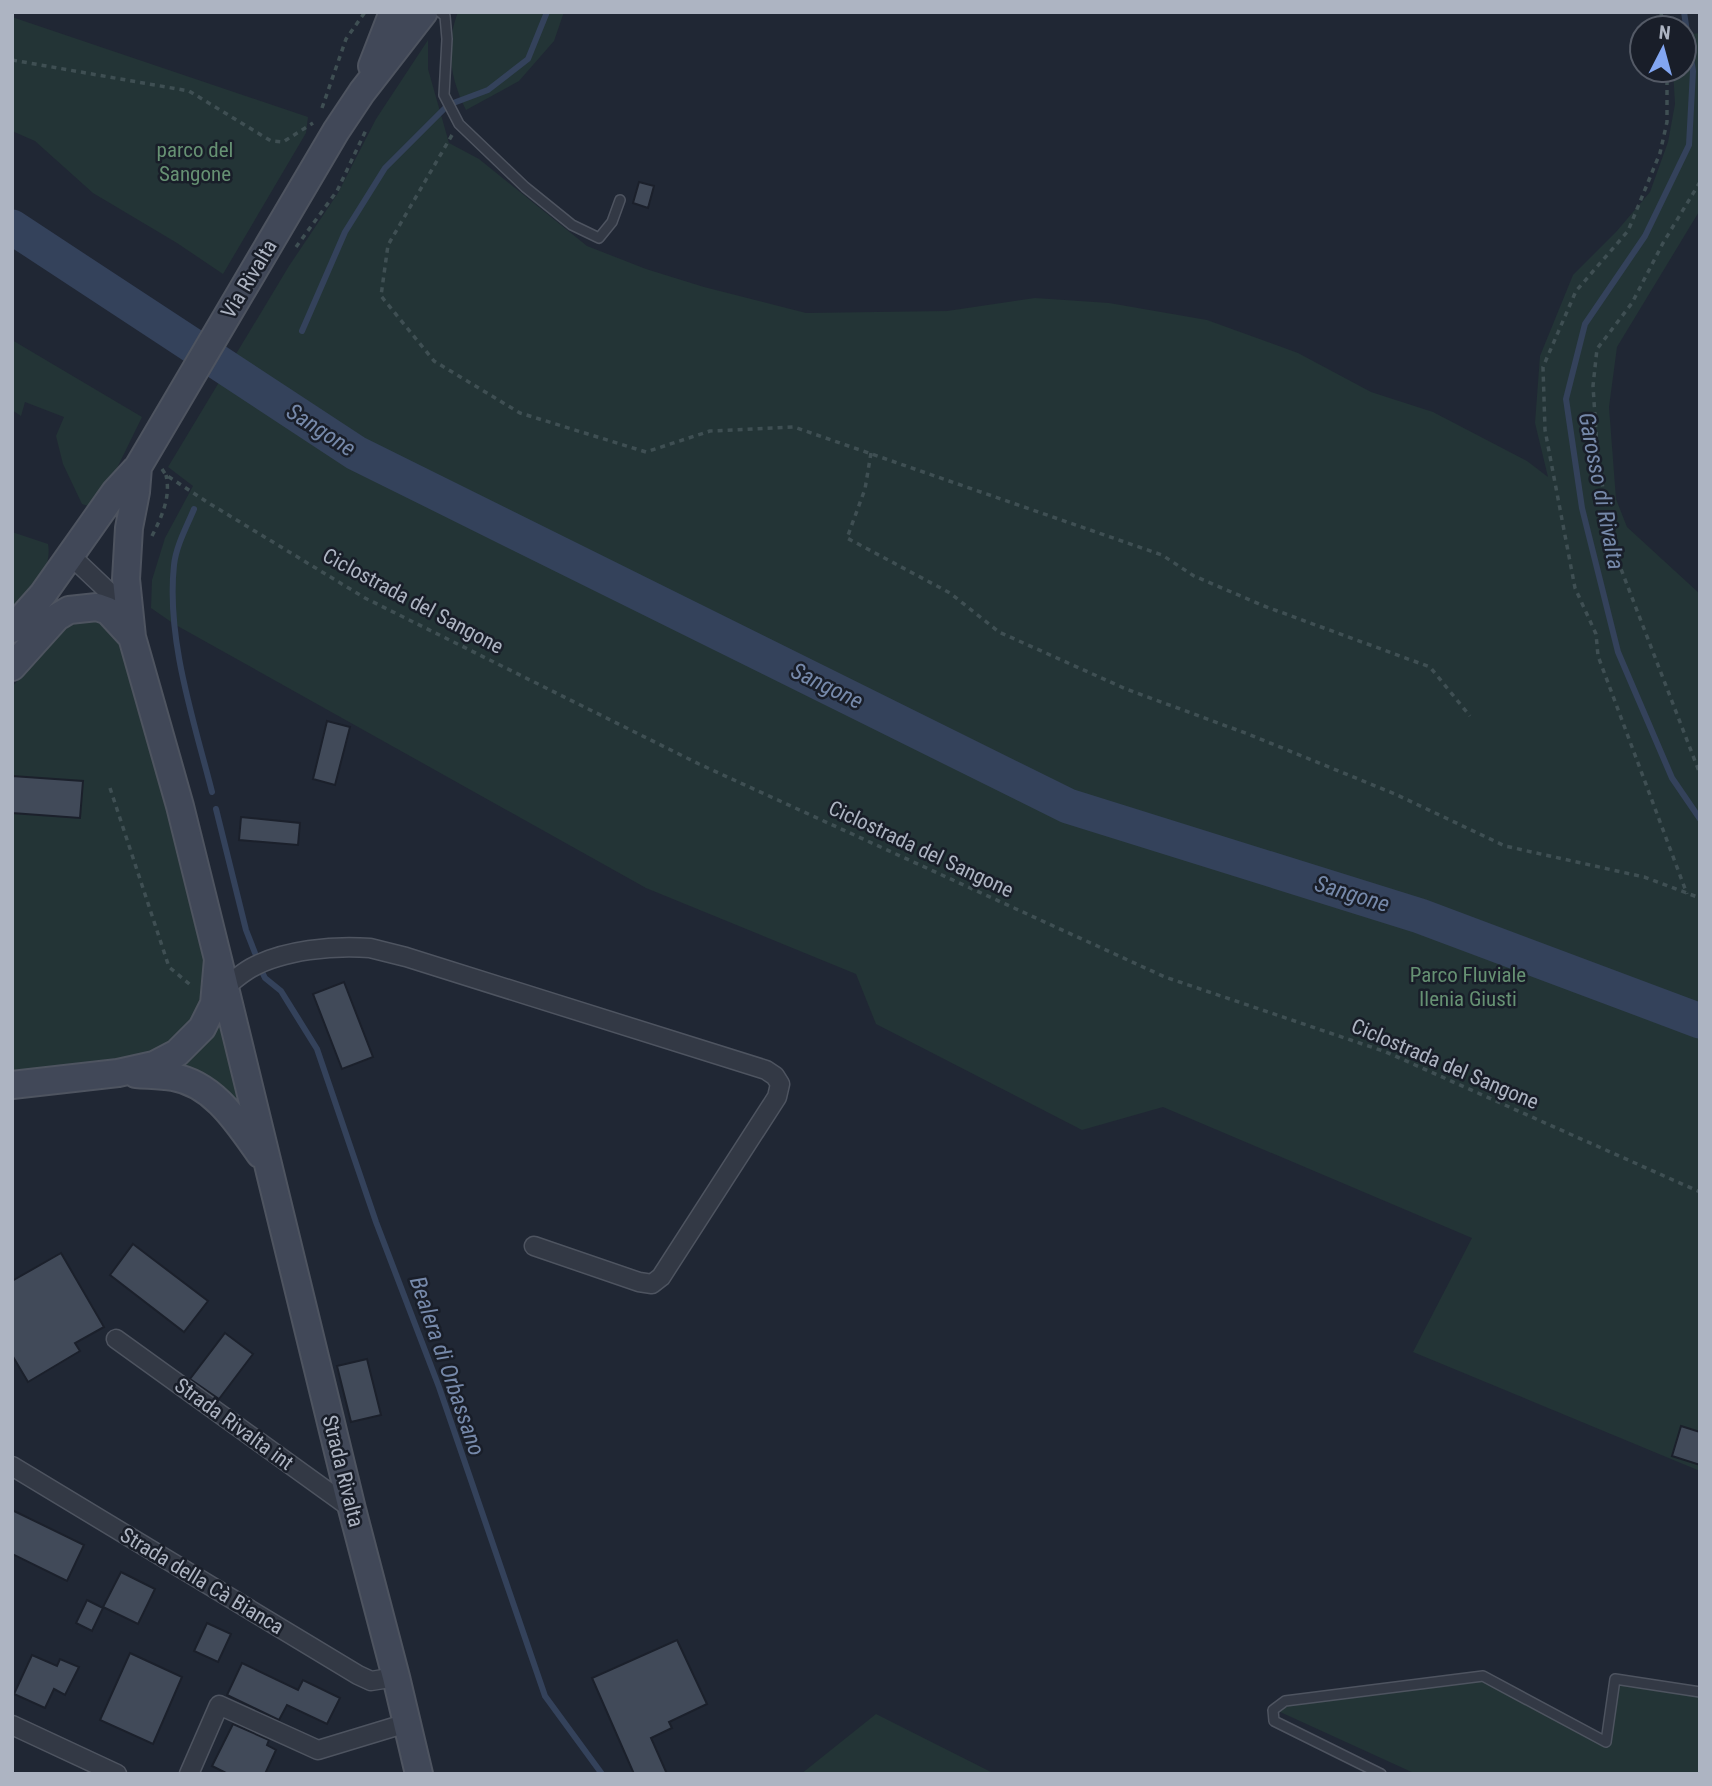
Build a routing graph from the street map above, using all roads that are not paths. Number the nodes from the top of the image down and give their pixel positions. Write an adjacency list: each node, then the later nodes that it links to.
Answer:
1 (393, 12): 4 (main road, Via Rivalta)
2 (424, 12): 4 (main road, Via Rivalta)
3 (440, 12): 5 (lane)
4 (362, 92): 6 (main road, Via Rivalta)
5 (620, 200)
6 (149, 462): 7 (main road); 9 (main road, Strada Rivalta)
7 (71, 555): 8 (main road); 9 (street)
8 (12, 629)
9 (132, 636): 10 (main road); 11 (main road, Strada Rivalta)
10 (12, 667)
11 (219, 996): 12 (main road); 14 (main road, Strada Rivalta); 15 (street)
12 (118, 1073): 13 (main road); 14 (main road, Strada Rivalta)
13 (12, 1085)
14 (269, 1167): 18 (main road, Strada Rivalta)
15 (534, 1246)
16 (116, 1339): 18 (street, Strada Rivalta int)
17 (12, 1466): 19 (street, Strada della Cà Bianca)
18 (352, 1509): 19 (main road, Strada Rivalta)
19 (396, 1677): 21 (main road, Strada Rivalta)
20 (1700, 1692): 26 (lane)
21 (407, 1723): 24 (street); 25 (main road, Strada Rivalta)
22 (12, 1725): 23 (street)
23 (117, 1774)
24 (190, 1774)
25 (419, 1774)
26 (1381, 1774)

